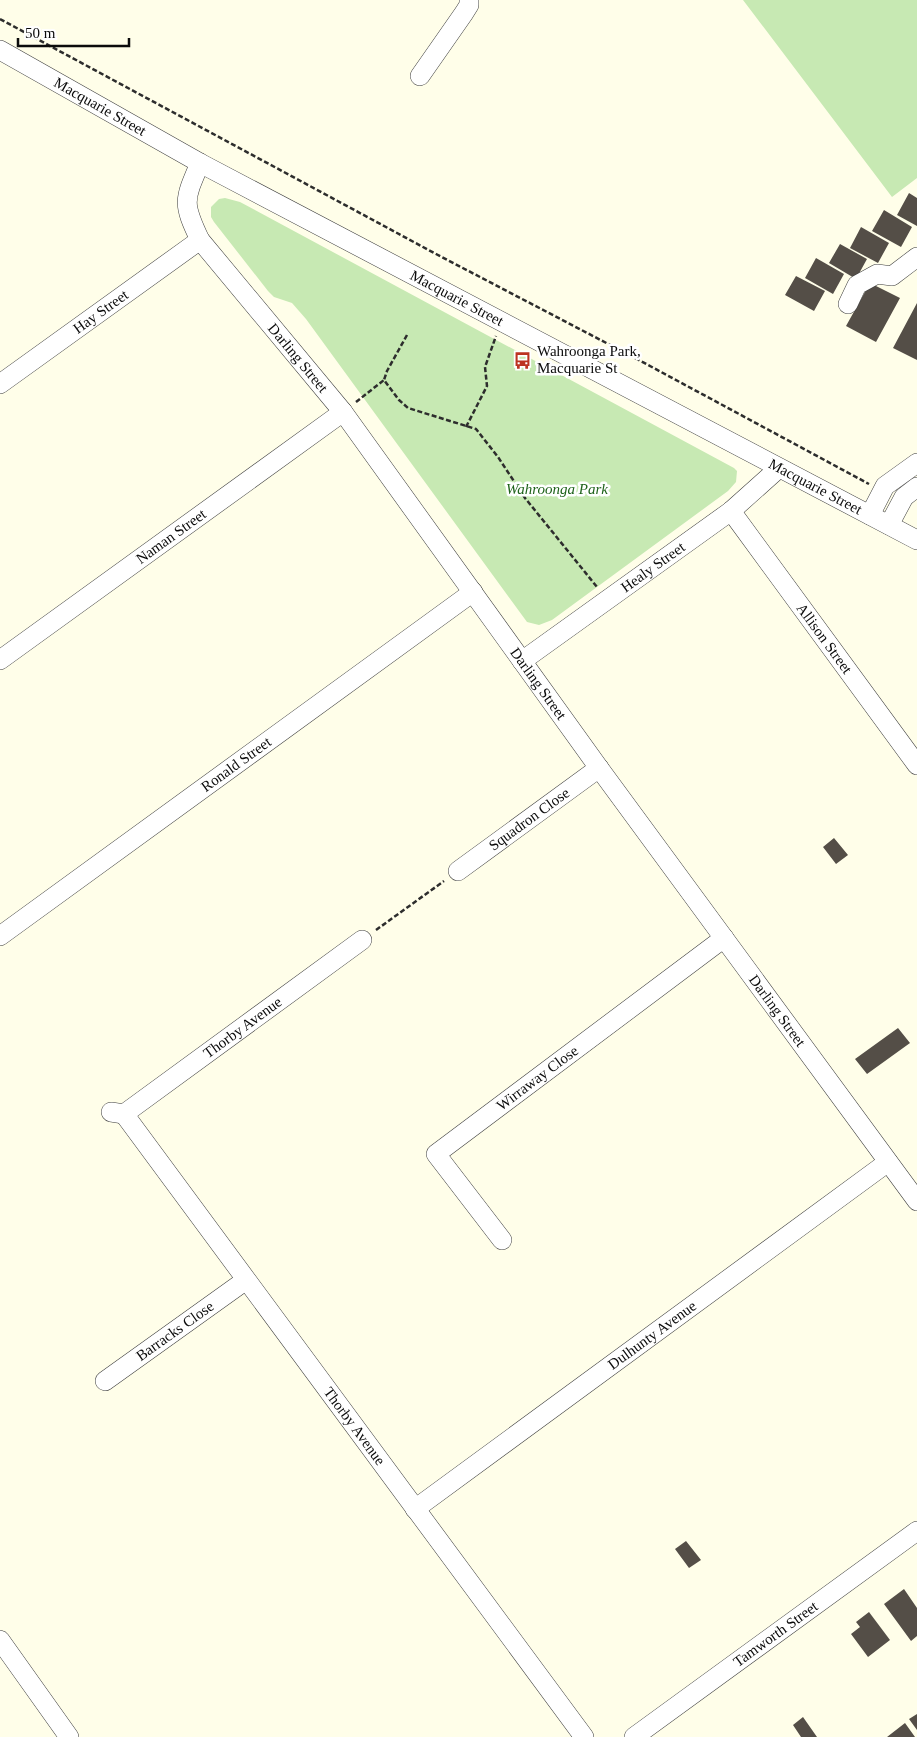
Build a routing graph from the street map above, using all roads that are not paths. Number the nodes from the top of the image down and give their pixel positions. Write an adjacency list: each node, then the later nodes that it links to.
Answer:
1 (470, 0): 3 (street)
2 (0, 50): 4 (street, Macquarie Street)
3 (420, 76)
4 (200, 163): 5 (street, Darling Street); 11 (street, Macquarie Street)
5 (200, 240): 8 (street, Hay Street); 9 (street, Darling Street)
6 (917, 257): 7 (street)
7 (848, 304)
8 (0, 384)
9 (343, 412): 17 (street, Darling Street); 18 (street, Naman Street)
10 (917, 463): 14 (street)
11 (780, 468): 13 (street, Healy Street); 14 (street, Macquarie Street)
12 (917, 487): 15 (street)
13 (731, 511): 19 (street, Healy Street); 20 (street, Allison Street)
14 (870, 515): 15 (street, Macquarie Street)
15 (889, 525): 16 (street, Macquarie Street)
16 (917, 540)
17 (473, 592): 19 (street, Darling Street); 23 (street, Ronald Street)
18 (0, 660)
19 (522, 661): 21 (street, Darling Street)
20 (917, 765)
21 (599, 768): 22 (street, Squadron Close); 24 (street, Darling Street)
22 (458, 871)
23 (0, 936)
24 (724, 938): 26 (street, Darling Street); 28 (street, Wirraway Close)
25 (362, 940): 29 (street, Thorby Avenue)
26 (888, 1162): 27 (street, Darling Street); 31 (street, Dulhunty Avenue)
27 (917, 1201)
28 (502, 1240)
29 (246, 1280): 30 (street, Barracks Close); 31 (street, Thorby Avenue)
30 (105, 1381)
31 (415, 1509): 35 (street, Thorby Avenue)
32 (917, 1531): 36 (street, Tamworth Street)
33 (0, 1640): 34 (street)
34 (69, 1737)
35 (584, 1737)
36 (634, 1737)

